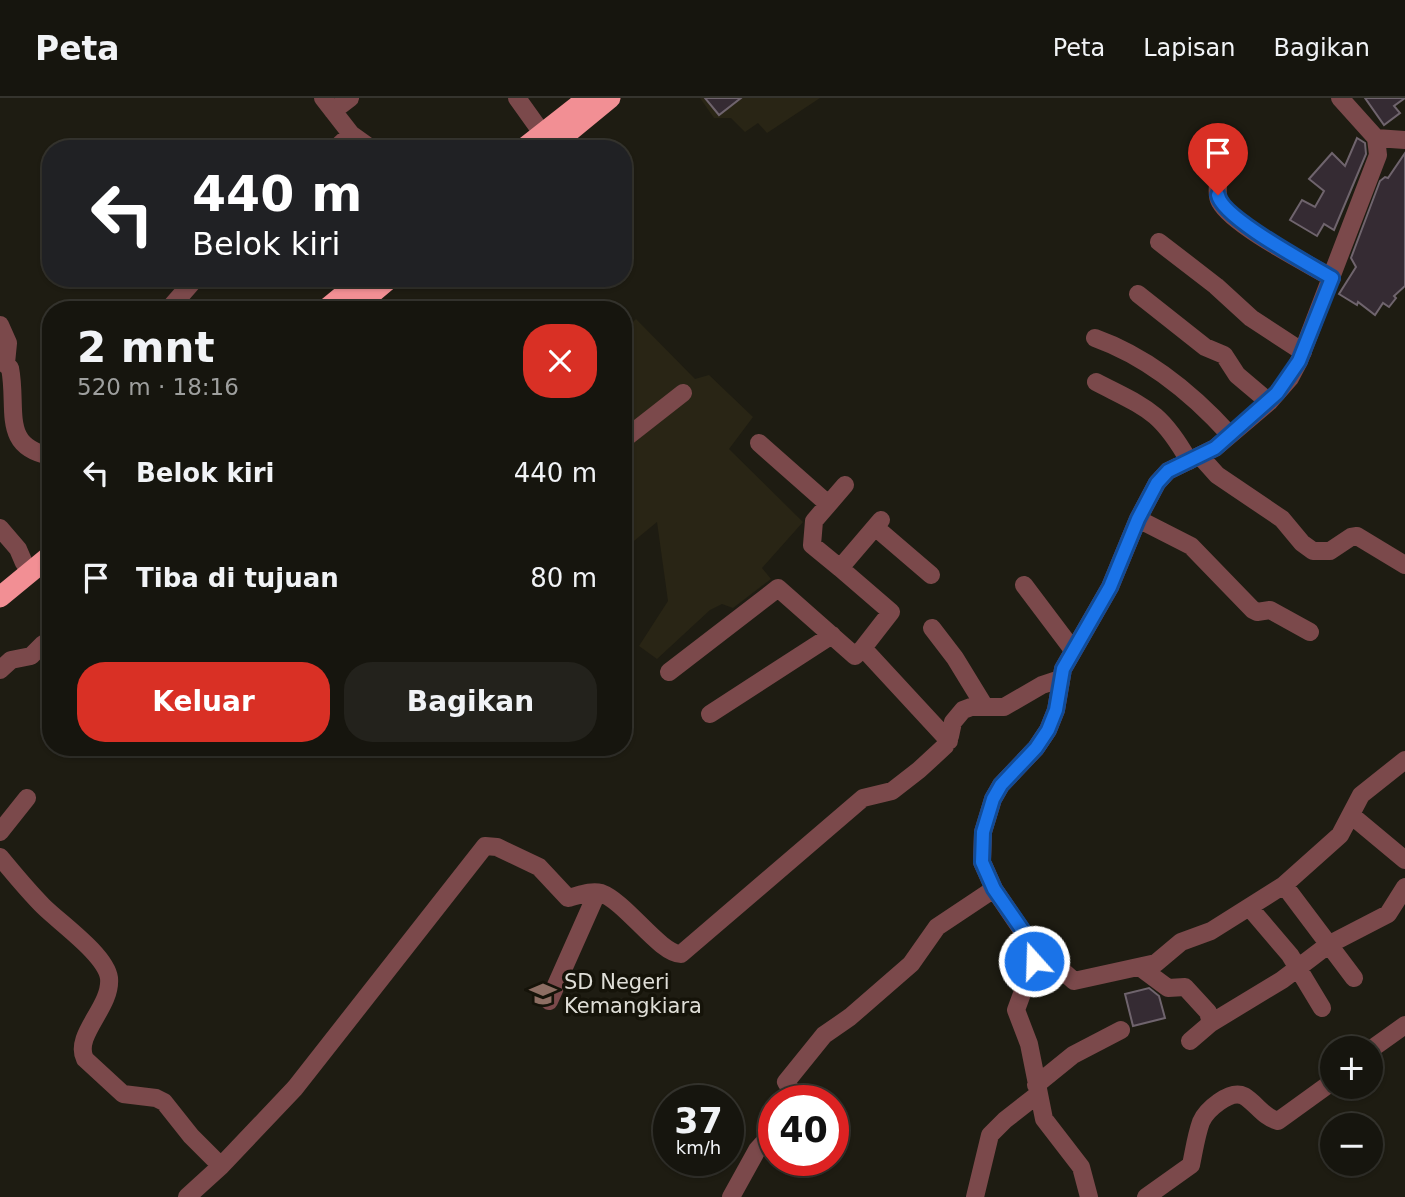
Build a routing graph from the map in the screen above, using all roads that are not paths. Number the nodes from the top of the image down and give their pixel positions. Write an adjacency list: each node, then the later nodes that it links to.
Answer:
1 (350, 98): 6 (street)
2 (517, 98): 11 (street)
3 (588, 98): 12 (highway)
4 (610, 98): 13 (highway)
5 (1340, 98): 8 (street)
6 (328, 104): 7 (street)
7 (351, 134): 9 (street); 10 (street)
8 (1376, 138): 14 (street); 17 (street)
9 (345, 140)
10 (359, 140)
11 (544, 140)
12 (546, 140)
13 (547, 140)
14 (1405, 140)
15 (1223, 159): 17 (street)
16 (1159, 242): 27 (street)
17 (1332, 278): 27 (street)
18 (188, 287): 22 (street)
19 (353, 287): 23 (highway)
20 (379, 287): 24 (highway)
21 (1138, 294): 31 (street)
22 (176, 301)
23 (336, 301)
24 (363, 301)
25 (0, 326): 28 (street)
26 (1095, 338): 33 (street)
27 (1303, 352): 31 (street)
28 (3, 362): 35 (street)
29 (1096, 382): 36 (street)
30 (683, 393): 32 (street)
31 (1269, 402): 33 (street)
32 (632, 433)
33 (1230, 435): 36 (street)
34 (759, 443): 38 (street)
35 (42, 453)
36 (1194, 458): 39 (street); 44 (street)
37 (845, 485): 38 (street)
38 (828, 503): 45 (street)
39 (1138, 519): 51 (street); 55 (street)
40 (0, 528): 43 (street)
41 (42, 548): 43 (highway)
42 (42, 562): 49 (highway)
43 (24, 563): 47 (highway)
44 (1405, 565)
45 (840, 568): 46 (street); 54 (street)
46 (930, 575)
47 (0, 583)
48 (1024, 585): 55 (street)
49 (0, 597)
50 (932, 628): 59 (street)
51 (1310, 632)
52 (832, 635): 54 (street); 57 (street); 60 (street)
53 (42, 645): 56 (street)
54 (863, 648): 61 (street)
55 (1073, 650): 58 (street)
56 (0, 670)
57 (669, 672)
58 (1060, 679): 59 (street); 70 (street)
59 (985, 707): 61 (street)
60 (710, 713)
61 (949, 741): 71 (street)
62 (1405, 760): 64 (street)
63 (27, 799): 65 (street)
64 (1351, 815): 67 (street); 68 (street)
65 (0, 832)
66 (0, 857): 89 (street)
67 (1405, 860)
68 (1284, 884): 72 (street); 73 (street)
69 (1405, 887): 73 (street)
70 (994, 889): 74 (street); 85 (street)
71 (597, 893): 78 (street); 89 (street)
72 (1249, 907): 75 (street); 76 (street)
73 (1328, 944): 75 (street); 77 (street)
74 (1034, 961): 76 (street); 86 (street)
75 (1298, 966): 79 (street); 80 (street)
76 (1142, 968): 80 (street)
77 (1354, 978)
78 (549, 1001)
79 (1322, 1008)
80 (1211, 1023): 83 (street)
81 (1121, 1030): 86 (street)
82 (1400, 1033): 84 (street)
83 (1190, 1041)
84 (1383, 1043)
85 (788, 1085)
86 (1037, 1090): 92 (street); 93 (street)
87 (1320, 1091): 94 (street)
88 (758, 1151): 91 (street)
89 (222, 1166): 90 (street)
90 (192, 1195)
91 (733, 1196)
92 (975, 1197)
93 (1089, 1197)
94 (1146, 1197)

